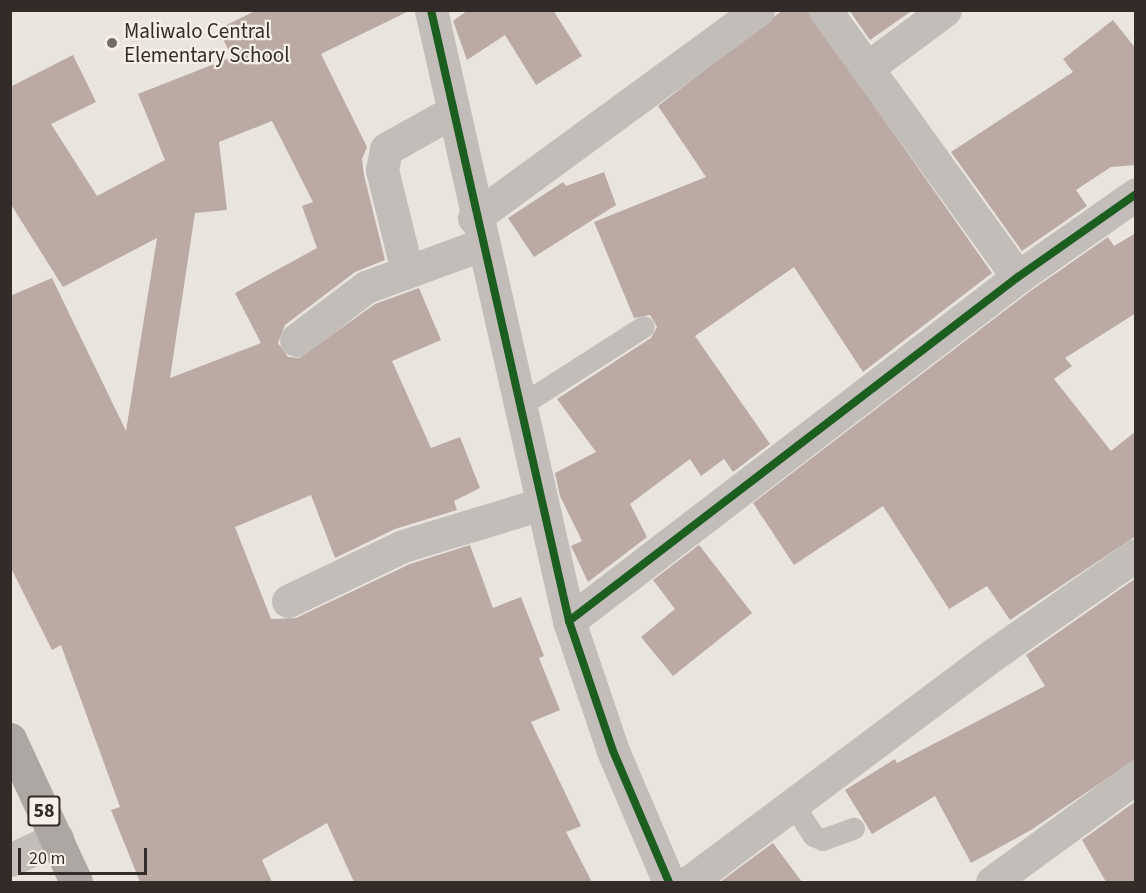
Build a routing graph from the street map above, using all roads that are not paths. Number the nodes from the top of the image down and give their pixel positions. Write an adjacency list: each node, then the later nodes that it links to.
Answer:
1 (431, 10): 6 (street)
2 (758, 10): 8 (street)
3 (825, 10): 5 (street)
4 (945, 10): 5 (street)
5 (867, 69): 10 (street)
6 (452, 112): 8 (street); 9 (street)
7 (1136, 194): 10 (street)
8 (478, 232): 9 (street); 13 (street)
9 (407, 271): 12 (street)
10 (1018, 278): 17 (street)
11 (644, 327): 13 (lane)
12 (296, 340)
13 (519, 407): 14 (street)
14 (541, 504): 16 (street); 17 (street)
15 (1136, 555): 20 (street)
16 (288, 601)
17 (569, 621): 24 (street)
18 (10, 740): 22 (highway, 58)
19 (1136, 777): 26 (street)
20 (793, 804): 21 (lane); 24 (street)
21 (854, 829)
22 (57, 838): 23 (street); 25 (highway, 58)
23 (10, 860)
24 (669, 881)
25 (76, 882)
26 (992, 882)

